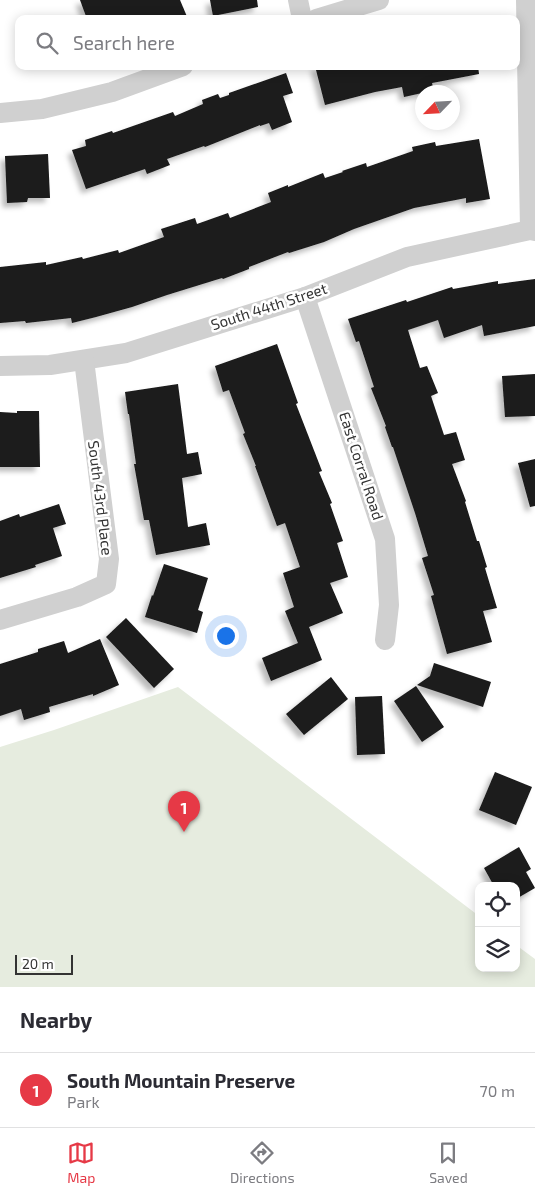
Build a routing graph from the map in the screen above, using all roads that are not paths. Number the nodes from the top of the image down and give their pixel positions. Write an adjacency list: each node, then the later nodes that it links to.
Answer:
1 (298, 0): 4 (street)
2 (379, 0): 5 (street)
3 (526, 0): 8 (street)
4 (301, 15)
5 (329, 15)
6 (172, 70): 7 (street)
7 (0, 113)
8 (532, 231): 9 (street, South 44th Street)
9 (305, 296): 10 (street, South 44th Street); 13 (street, East Corral Road)
10 (84, 360): 11 (street, South 44th Street); 12 (street, South 43rd Place)
11 (0, 366)
12 (0, 620)
13 (385, 640)

